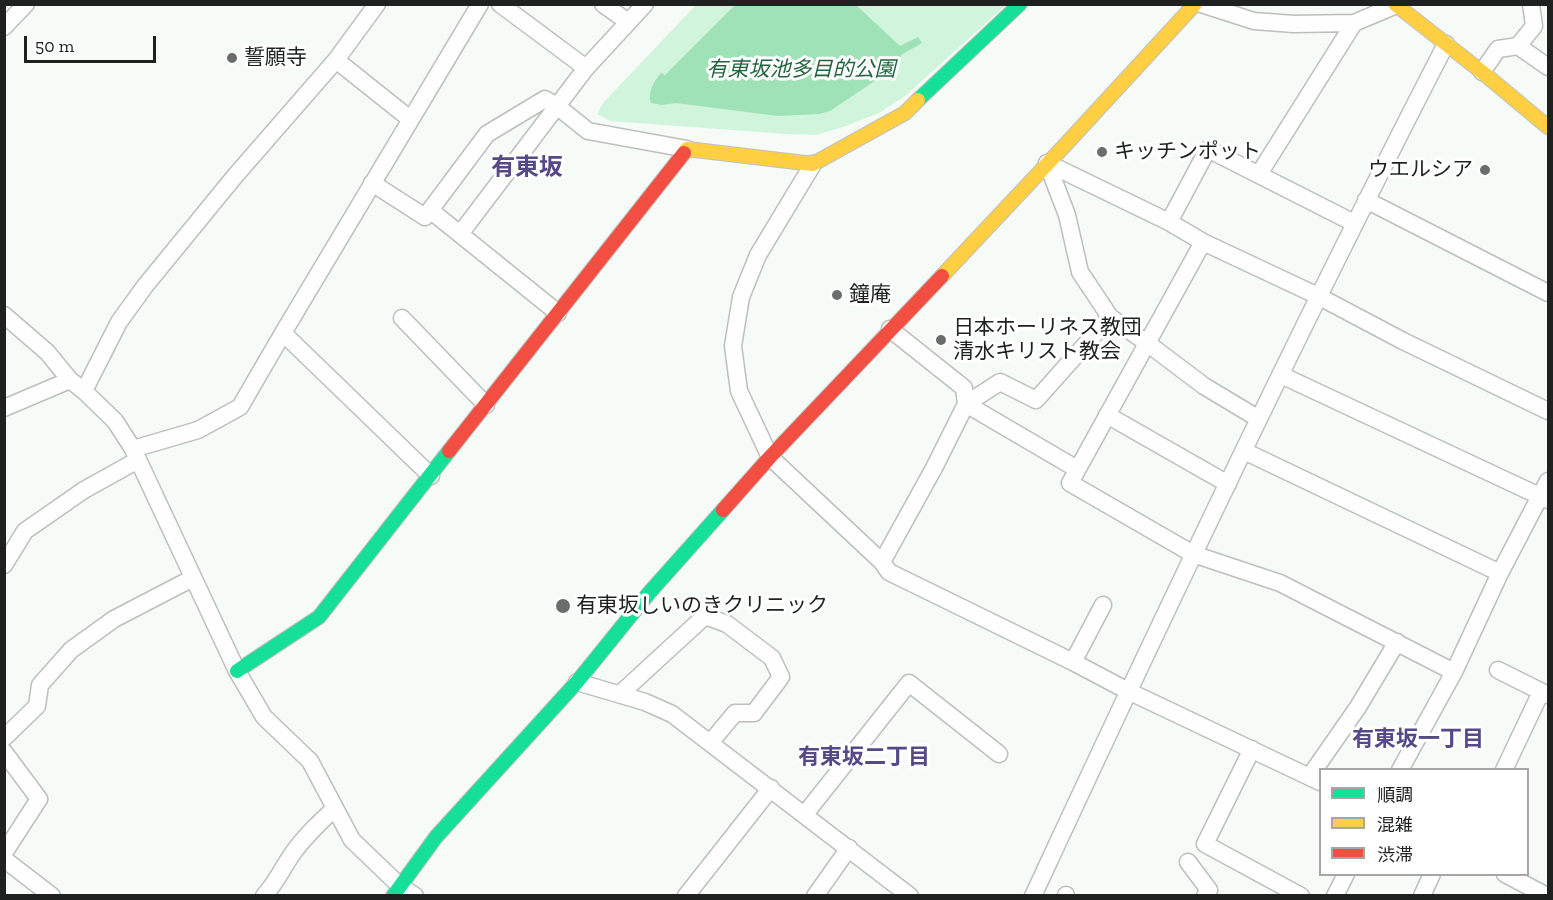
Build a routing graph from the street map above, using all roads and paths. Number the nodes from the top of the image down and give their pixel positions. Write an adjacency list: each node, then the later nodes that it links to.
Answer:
1 (26, 4): 14 (street)
2 (377, 4): 17 (street)
3 (480, 4): 23 (street)
4 (500, 4): 19 (street)
5 (603, 4): 12 (street)
6 (645, 4): 12 (street)
7 (1020, 4): 26 (street)
8 (1195, 4): 25 (street)
9 (1201, 4): 13 (street)
10 (1531, 4): 16 (street)
11 (1397, 5): 13 (street); 15 (street)
12 (628, 22): 19 (street)
13 (1354, 23): 27 (street)
14 (4, 27)
15 (1446, 44): 20 (street); 29 (street)
16 (1518, 46): 18 (street); 20 (street)
17 (336, 60): 23 (street); 46 (street)
18 (1548, 67)
19 (586, 68): 21 (street)
20 (1482, 72): 22 (street)
21 (558, 106): 24 (street); 30 (street); 33 (street)
22 (1546, 117)
23 (410, 119): 28 (street)
24 (687, 149): 26 (street); 37 (street)
25 (1047, 163): 31 (street); 39 (street); 41 (street)
26 (813, 164): 55 (street)
27 (1259, 174): 31 (street); 32 (street)
28 (372, 183): 30 (street); 42 (street)
29 (1366, 200): 32 (street); 35 (street)
30 (430, 210): 33 (street)
31 (1169, 222): 34 (street)
32 (1354, 223): 36 (street)
33 (460, 234): 37 (street)
34 (1203, 242): 36 (street); 43 (street)
35 (1548, 293)
36 (1318, 296): 44 (street); 50 (street)
37 (558, 313): 48 (street)
38 (4, 315): 45 (street)
39 (1110, 317): 43 (street); 47 (street)
40 (402, 318): 48 (street)
41 (890, 329): 47 (street); 55 (street)
42 (282, 333): 54 (street); 57 (street)
43 (1147, 343): 51 (street); 52 (street)
44 (1281, 375): 52 (street); 60 (street)
45 (70, 380): 46 (street); 49 (street)
46 (84, 391): 54 (street)
47 (966, 404): 56 (street); 62 (street)
48 (486, 405): 57 (street)
49 (4, 408)
50 (1548, 411)
51 (1107, 415): 56 (street); 59 (street)
52 (1259, 419): 53 (street)
53 (1244, 451): 59 (street); 64 (street)
54 (136, 454): 63 (street); 65 (street)
55 (770, 457): 62 (street); 72 (street)
56 (1077, 469): 61 (street)
57 (431, 476): 70 (street)
58 (1548, 481): 60 (street)
59 (1228, 484): 61 (street)
60 (1544, 499): 64 (street)
61 (1193, 554): 67 (street); 73 (street)
62 (882, 562): 68 (street)
63 (4, 565)
64 (1500, 573): 71 (street)
65 (194, 579): 70 (street); 76 (street)
66 (1103, 605): 68 (street)
67 (1397, 642): 71 (street); 81 (street)
68 (1073, 662): 73 (street)
69 (1498, 670): 74 (street)
70 (237, 671): 86 (street)
71 (1454, 672): 82 (street)
72 (577, 681): 75 (street); 95 (street)
73 (1128, 691): 78 (street); 103 (street)
74 (1545, 693): 83 (street)
75 (620, 694): 77 (street); 77 (street)
76 (4, 738)
77 (710, 743): 85 (street)
78 (1252, 749): 84 (street); 105 (street)
79 (4, 752): 89 (street)
80 (999, 754): 87 (street)
81 (1322, 768)
82 (1401, 768)
83 (1505, 768)
84 (1315, 779)
85 (771, 788): 87 (street); 100 (street)
86 (335, 808): 95 (street); 98 (street)
87 (805, 814): 88 (street)
88 (849, 848): 101 (street); 102 (street)
89 (4, 853)
90 (4, 859): 97 (street)
91 (1188, 862): 104 (street)
92 (1345, 876): 106 (street)
93 (1431, 876): 107 (street)
94 (1507, 876): 96 (street)
95 (397, 891): 99 (street)
96 (1524, 891): 108 (street)
97 (52, 896)
98 (264, 896)
99 (415, 896)
100 (686, 896)
101 (815, 896)
102 (910, 896)
103 (1033, 896)
104 (1205, 896)
105 (1301, 896)
106 (1335, 896)
107 (1422, 896)
108 (1547, 896)

